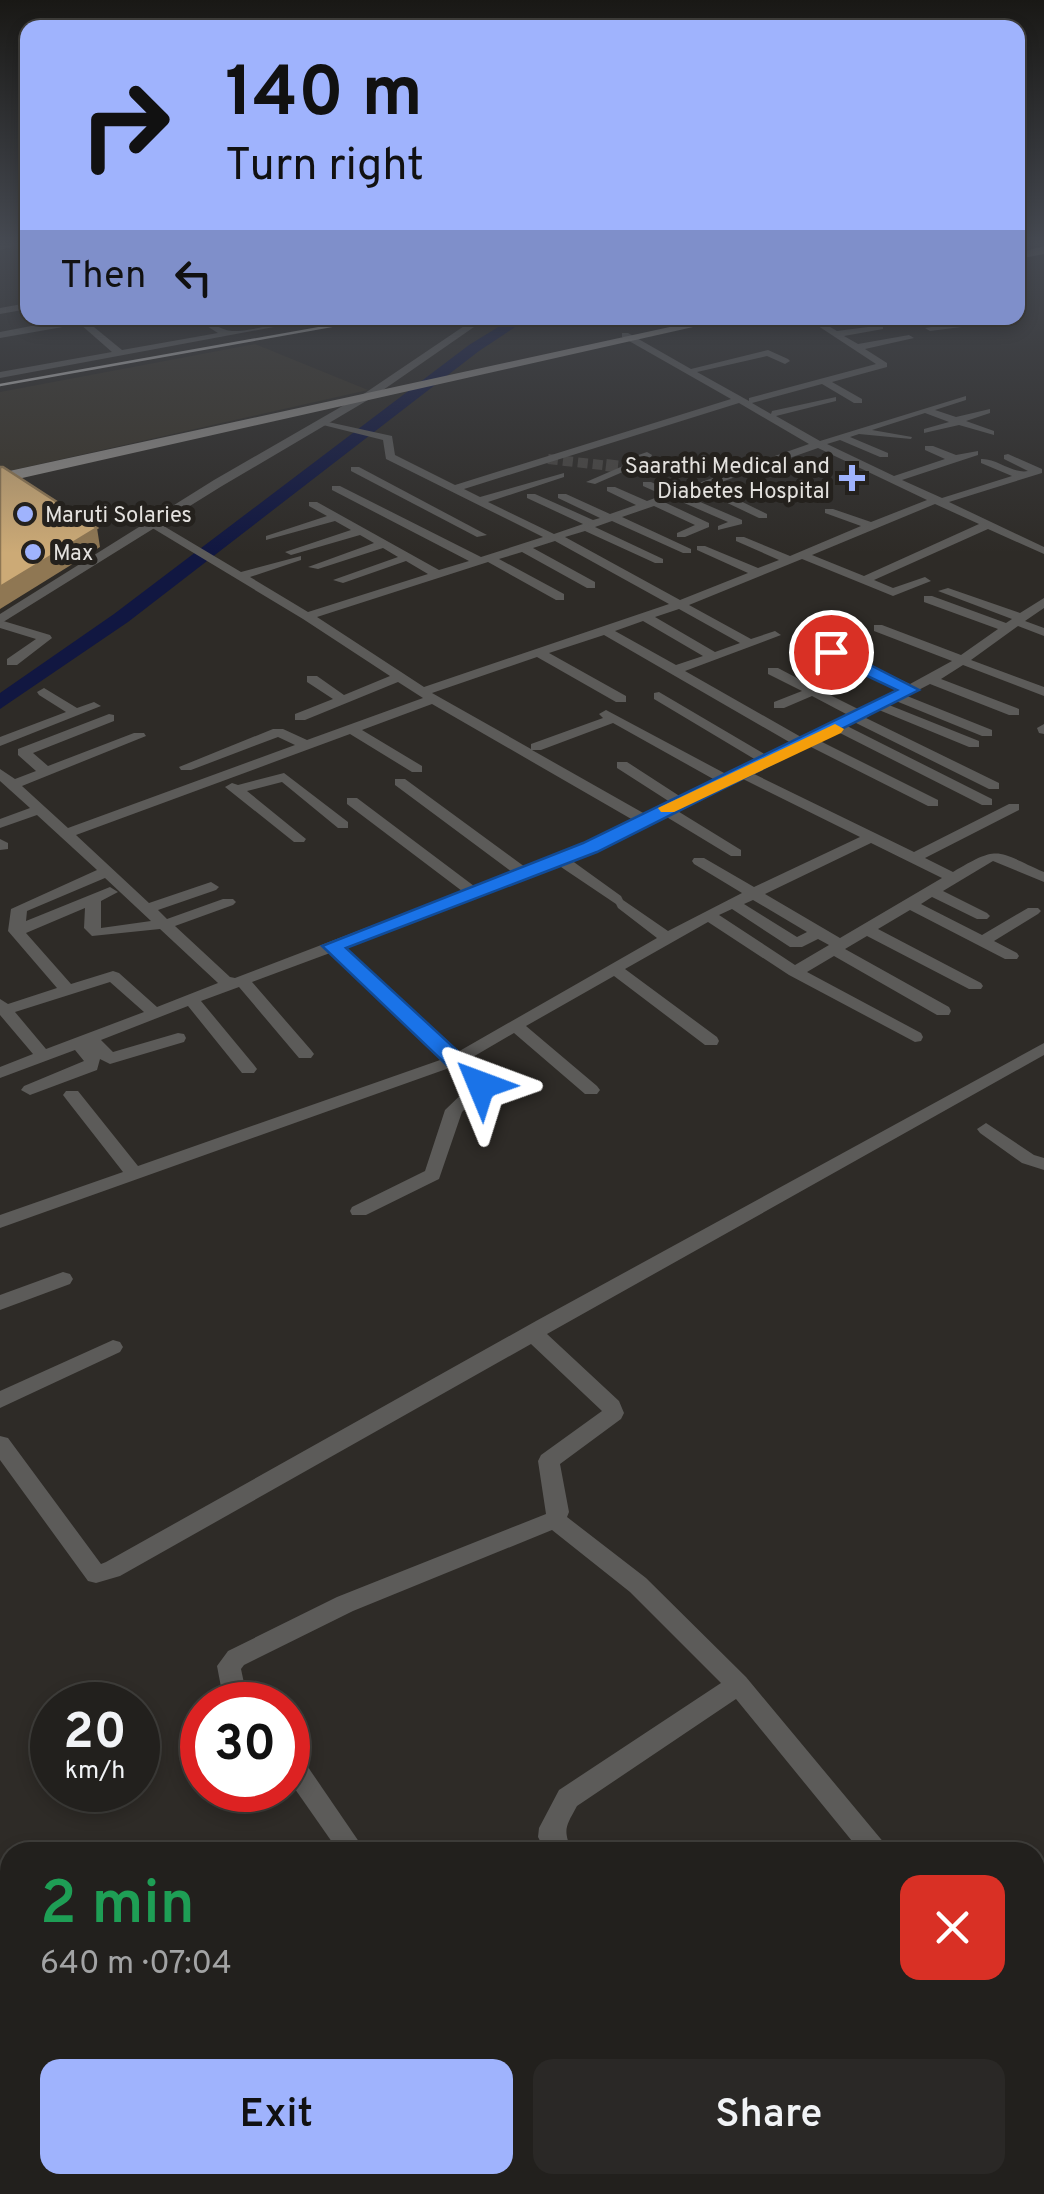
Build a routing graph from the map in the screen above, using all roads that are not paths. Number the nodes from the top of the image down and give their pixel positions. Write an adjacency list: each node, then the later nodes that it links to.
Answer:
1 (114, 348): 8 (street)
2 (145, 348): 8 (street)
3 (437, 348): 15 (street)
4 (574, 348): 15 (main road)
5 (652, 348): 18 (street)
6 (656, 348): 11 (street)
7 (861, 348): 14 (street)
8 (119, 353): 13 (street)
9 (740, 359): 10 (street); 11 (street); 12 (street)
10 (785, 361)
11 (696, 368): 19 (street)
12 (756, 368)
13 (0, 375)
14 (825, 382): 19 (street); 20 (street)
15 (372, 392): 25 (street); 42 (main road)
16 (962, 398): 21 (street)
17 (832, 399): 23 (street)
18 (740, 400): 31 (street); 51 (street)
19 (753, 400): 23 (street)
20 (858, 400)
21 (925, 409): 24 (street); 26 (street)
22 (986, 411): 24 (street)
23 (776, 413): 31 (street)
24 (957, 421): 27 (street); 28 (street)
25 (323, 422): 51 (street); 65 (street)
26 (858, 431): 29 (street); 30 (street)
27 (928, 431)
28 (990, 433)
29 (841, 437): 31 (street); 35 (street)
30 (907, 437)
31 (821, 443): 44 (street); 48 (street); 54 (street)
32 (928, 448): 38 (street)
33 (974, 453): 38 (street)
34 (647, 454): 45 (street)
35 (884, 455)
36 (1008, 457): 43 (street)
37 (906, 458): 40 (street)
38 (955, 459): 40 (street)
39 (985, 461): 43 (street)
40 (928, 468): 44 (street)
41 (355, 470): 57 (street)
42 (0, 475)
43 (1022, 476): 54 (street)
44 (899, 477): 54 (street)
45 (591, 482)
46 (646, 484): 52 (street)
47 (563, 485): 53 (street); 55 (street); 64 (street)
48 (701, 486): 52 (street); 62 (street)
49 (336, 488): 61 (street)
50 (612, 488): 59 (street)
51 (457, 490): 55 (street); 57 (street)
52 (674, 495): 59 (street); 69 (street)
53 (531, 496): 58 (street); 67 (street)
54 (941, 500): 66 (street); 68 (street); 78 (street)
55 (479, 501): 74 (street)
56 (313, 504): 63 (street)
57 (422, 504): 61 (street); 71 (street)
58 (508, 504)
59 (650, 504): 64 (street); 72 (street)
60 (829, 510): 68 (street)
61 (389, 515): 81 (street)
62 (763, 516)
63 (337, 518): 70 (street); 73 (street)
64 (612, 518): 67 (street); 84 (street)
65 (153, 524): 86 (street); 98 (street)
66 (987, 524): 78 (street); 88 (street)
67 (590, 525): 74 (street); 82 (street)
68 (872, 526): 80 (street)
69 (722, 528)
70 (360, 530): 76 (street); 86 (street)
71 (481, 535)
72 (681, 535)
73 (270, 538)
74 (555, 538): 77 (street); 95 (street)
75 (740, 539): 80 (street)
76 (384, 544): 79 (street); 83 (street)
77 (524, 548): 81 (street); 90 (street)
78 (1044, 548)
79 (408, 558): 85 (street); 87 (street)
80 (796, 558): 84 (street); 88 (street)
81 (486, 560): 85 (street); 92 (street)
82 (659, 561)
83 (314, 567)
84 (758, 573): 95 (street)
85 (439, 575): 96 (street)
86 (240, 576): 96 (street)
87 (339, 580)
88 (864, 580): 89 (street)
89 (925, 582)
90 (591, 586)
91 (944, 590): 99 (street)
92 (560, 597)
93 (928, 599): 99 (street)
94 (1044, 602): 99 (street)
95 (682, 604): 97 (street); 104 (street)
96 (307, 616): 112 (street)
97 (645, 617): 101 (street); 107 (street)
98 (0, 622): 109 (street)
99 (1016, 623): 102 (street); 108 (street)
100 (884, 624): 108 (street)
101 (607, 630): 106 (street); 110 (street)
102 (1044, 632)
103 (775, 634): 104 (street)
104 (752, 644): 107 (street)
105 (831, 652): 119 (street)
106 (539, 653): 120 (street); 122 (street)
107 (713, 656): 110 (street)
108 (970, 656): 115 (street); 118 (street)
109 (12, 662)
110 (675, 670): 137 (street)
111 (774, 671): 117 (street)
112 (400, 678): 120 (street); 123 (street)
113 (312, 679): 123 (street)
114 (842, 680): 117 (street)
115 (930, 680): 119 (street); 127 (street)
116 (44, 692): 128 (street)
117 (812, 692): 124 (street); 130 (street)
118 (1044, 692)
119 (904, 694): 126 (street); 134 (street)
120 (427, 696): 133 (street); 160 (street)
121 (658, 696): 141 (street)
122 (620, 699)
123 (344, 700): 129 (street)
124 (780, 705)
125 (94, 706): 128 (street)
126 (881, 706): 130 (street); 138 (street)
127 (1014, 712)
128 (76, 713): 136 (street)
129 (300, 716)
130 (858, 717): 132 (street); 150 (street)
131 (109, 718): 146 (street)
132 (839, 727): 137 (street); 155 (street)
133 (351, 729): 139 (street); 144 (street)
134 (987, 733)
135 (138, 736): 146 (street)
136 (0, 742)
137 (807, 742): 141 (street); 156 (street)
138 (974, 744)
139 (306, 746): 143 (street); 147 (street)
140 (536, 747): 148 (street)
141 (767, 761): 148 (street)
142 (622, 766): 154 (street)
143 (186, 767)
144 (417, 769)
145 (0, 772): 151 (street)
146 (46, 772): 151 (street)
147 (220, 777): 152 (street); 163 (street)
148 (734, 777): 154 (street); 164 (street)
149 (400, 782): 171 (street)
150 (994, 786)
151 (11, 789): 158 (street)
152 (236, 790): 162 (street); 165 (street)
153 (352, 801): 178 (street)
154 (680, 802): 159 (street)
155 (987, 802)
156 (934, 803)
157 (1014, 807): 167 (street)
158 (42, 809): 161 (street); 163 (street)
159 (664, 809): 160 (street); 166 (street)
160 (642, 819): 168 (street)
161 (0, 824)
162 (343, 825)
163 (67, 833): 170 (street)
164 (872, 836): 167 (street); 176 (street)
165 (299, 839)
166 (736, 852)
167 (914, 858): 173 (street)
168 (560, 859): 171 (street); 191 (street)
169 (699, 861): 176 (street)
170 (108, 871): 183 (street); 188 (street)
171 (525, 874): 178 (street)
172 (1044, 877): 173 (street)
173 (954, 878): 177 (street)
174 (211, 888): 183 (street)
175 (110, 892): 179 (street)
176 (753, 892): 181 (street); 190 (street)
177 (932, 892): 182 (street); 186 (street)
178 (474, 893): 193 (street)
179 (93, 900): 187 (street); 188 (street)
180 (228, 902): 187 (street)
181 (733, 903): 185 (street); 190 (street)
182 (912, 905): 189 (street); 192 (street)
183 (149, 908): 187 (street)
184 (1034, 910): 192 (street)
185 (708, 915): 191 (street); 196 (street)
186 (982, 916)
187 (166, 924): 198 (street)
188 (16, 930): 200 (street)
189 (868, 930): 194 (street); 199 (street)
190 (818, 932): 194 (street)
191 (669, 939): 197 (street)
192 (983, 941): 195 (street)
193 (332, 946): 198 (street); 213 (street)
194 (837, 947): 203 (street); 206 (street)
195 (1011, 956)
196 (788, 967)
197 (616, 970): 205 (street); 209 (street)
198 (237, 983): 201 (street); 211 (street)
199 (975, 986)
200 (67, 989): 202 (street); 204 (street)
201 (191, 1000): 204 (street); 214 (street)
202 (3, 1007): 212 (street)
203 (943, 1011)
204 (155, 1013): 208 (street)
205 (518, 1027): 213 (street); 217 (street)
206 (916, 1037)
207 (178, 1038): 208 (street)
208 (84, 1041): 212 (street); 216 (street)
209 (711, 1041)
210 (1044, 1048): 226 (street)
211 (306, 1054)
212 (43, 1056): 215 (street)
213 (456, 1060): 221 (street); 222 (street)
214 (248, 1069)
215 (0, 1073)
216 (30, 1090)
217 (591, 1090)
218 (72, 1095): 221 (street)
219 (986, 1130): 220 (street)
220 (1044, 1164)
221 (136, 1175): 223 (street)
222 (359, 1211)
223 (0, 1222)
224 (63, 1279): 225 (street)
225 (0, 1304)
226 (536, 1332): 229 (street); 230 (street)
227 (113, 1347): 228 (street)
228 (0, 1400)
229 (0, 1444)
230 (555, 1520): 231 (street); 232 (street)
231 (232, 1682)
232 (738, 1684): 235 (street); 236 (street)
233 (310, 1790): 234 (street)
234 (346, 1842)
235 (553, 1842)
236 (868, 1842)

